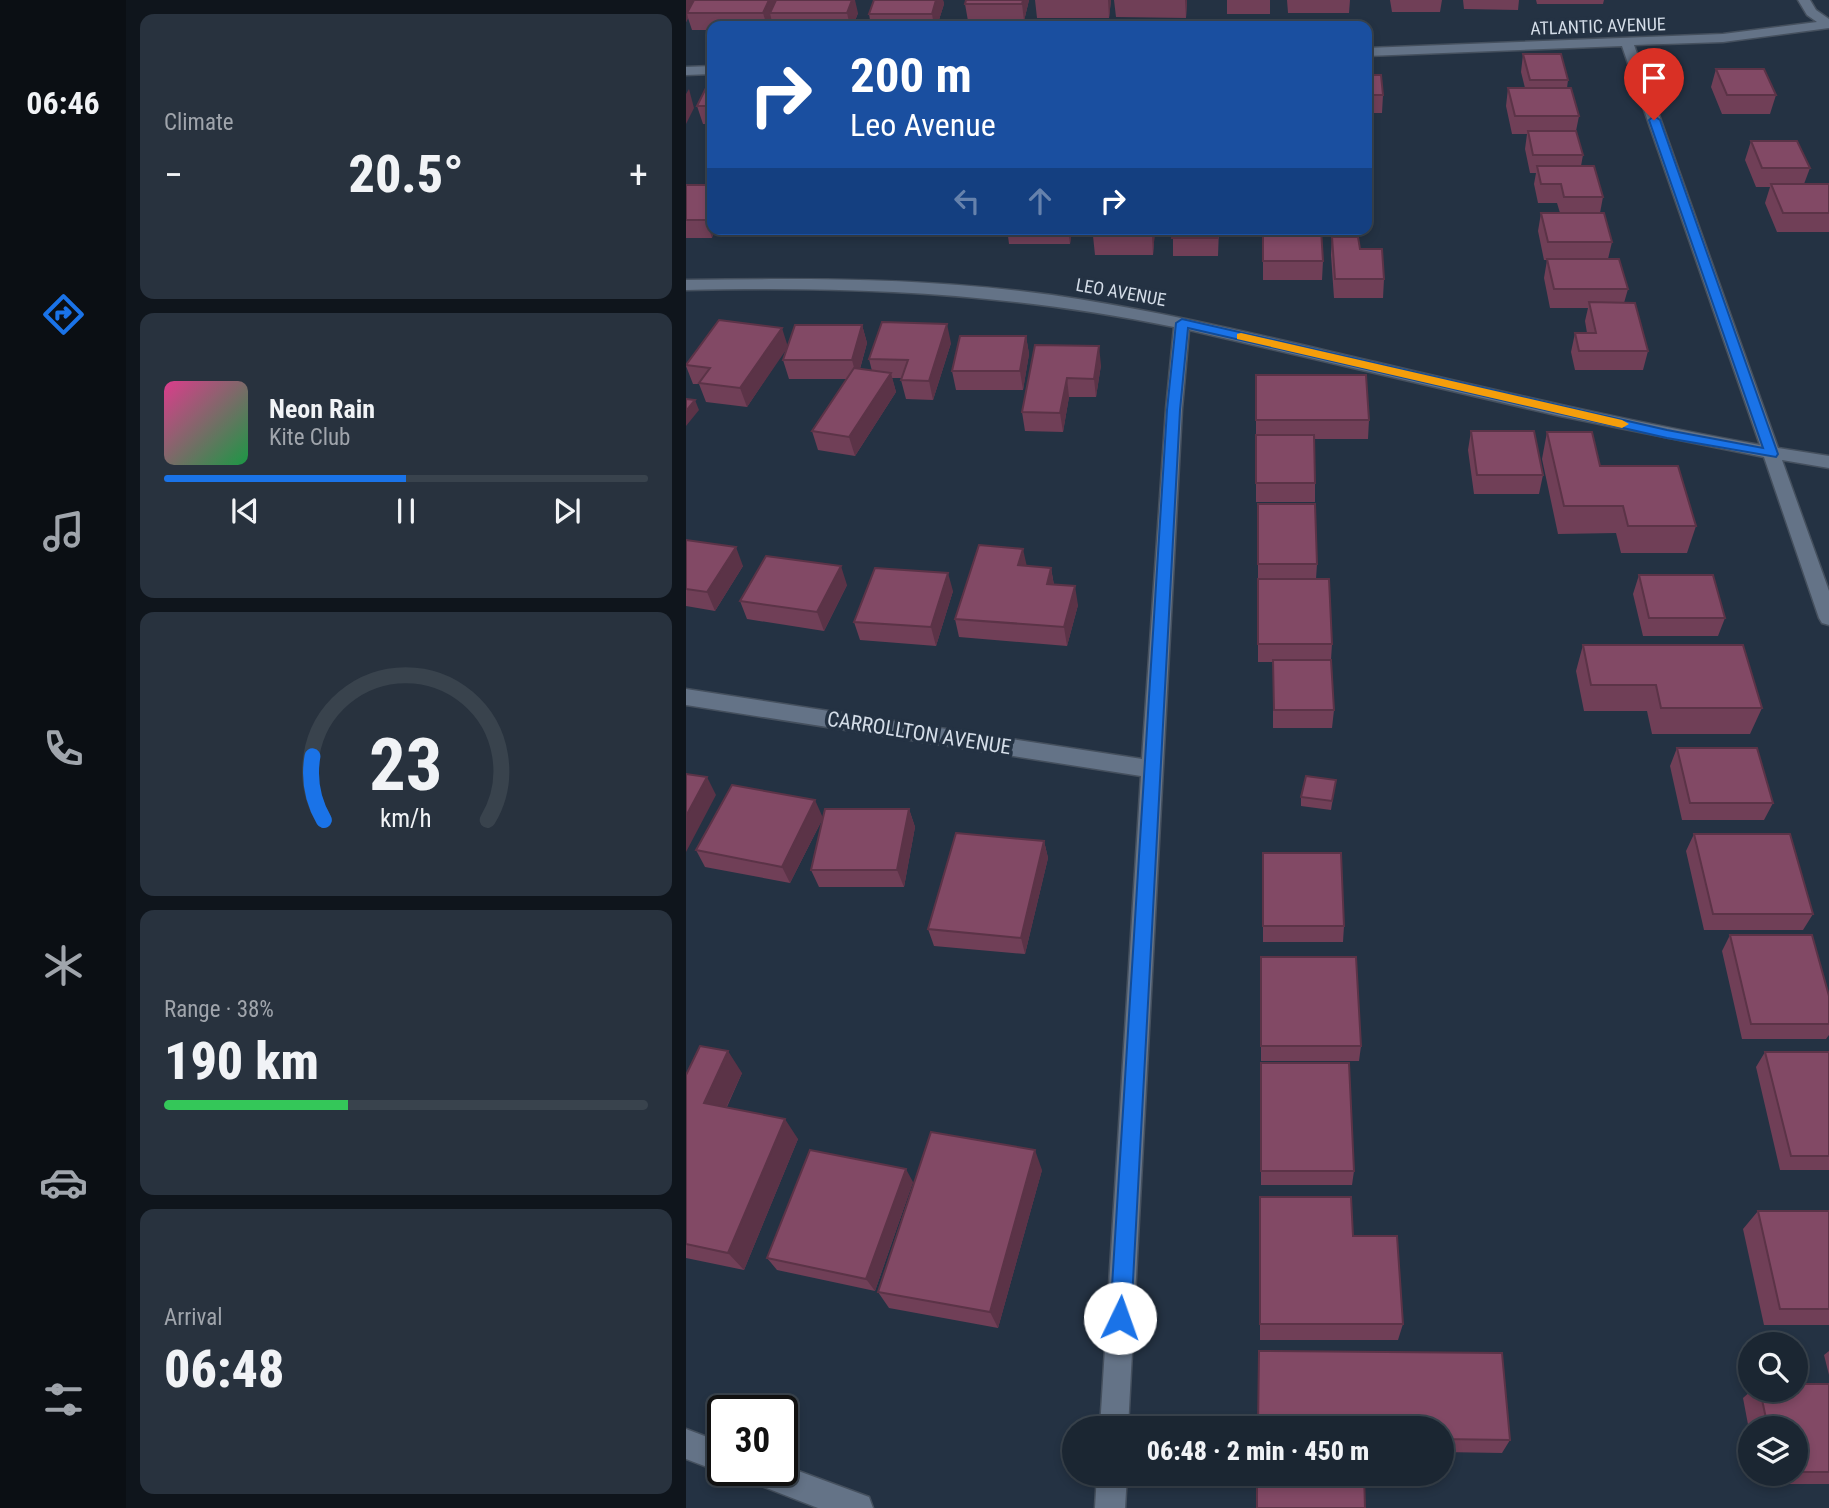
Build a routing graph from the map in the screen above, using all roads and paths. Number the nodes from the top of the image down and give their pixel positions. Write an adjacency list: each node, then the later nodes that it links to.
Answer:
1 (1804, 0): 2 (street)
2 (1828, 24): 3 (street, ATLANTIC AVENUE)
3 (1628, 43): 4 (street, ATLANTIC AVENUE); 9 (street)
4 (1372, 52)
5 (707, 70): 6 (street)
6 (686, 71)
7 (686, 285): 8 (street, LEO AVENUE)
8 (1182, 323): 9 (street, LEO AVENUE); 13 (street)
9 (1771, 454): 10 (street, LEO AVENUE); 11 (street)
10 (1829, 462)
11 (1829, 618)
12 (686, 697): 13 (street, CARROLLTON AVENUE)
13 (1152, 769): 14 (street)
14 (1115, 1416)
15 (686, 1444): 16 (street)
16 (707, 1452)
17 (798, 1486): 19 (street)
18 (1111, 1486): 20 (street)
19 (858, 1508)
20 (1110, 1508)

